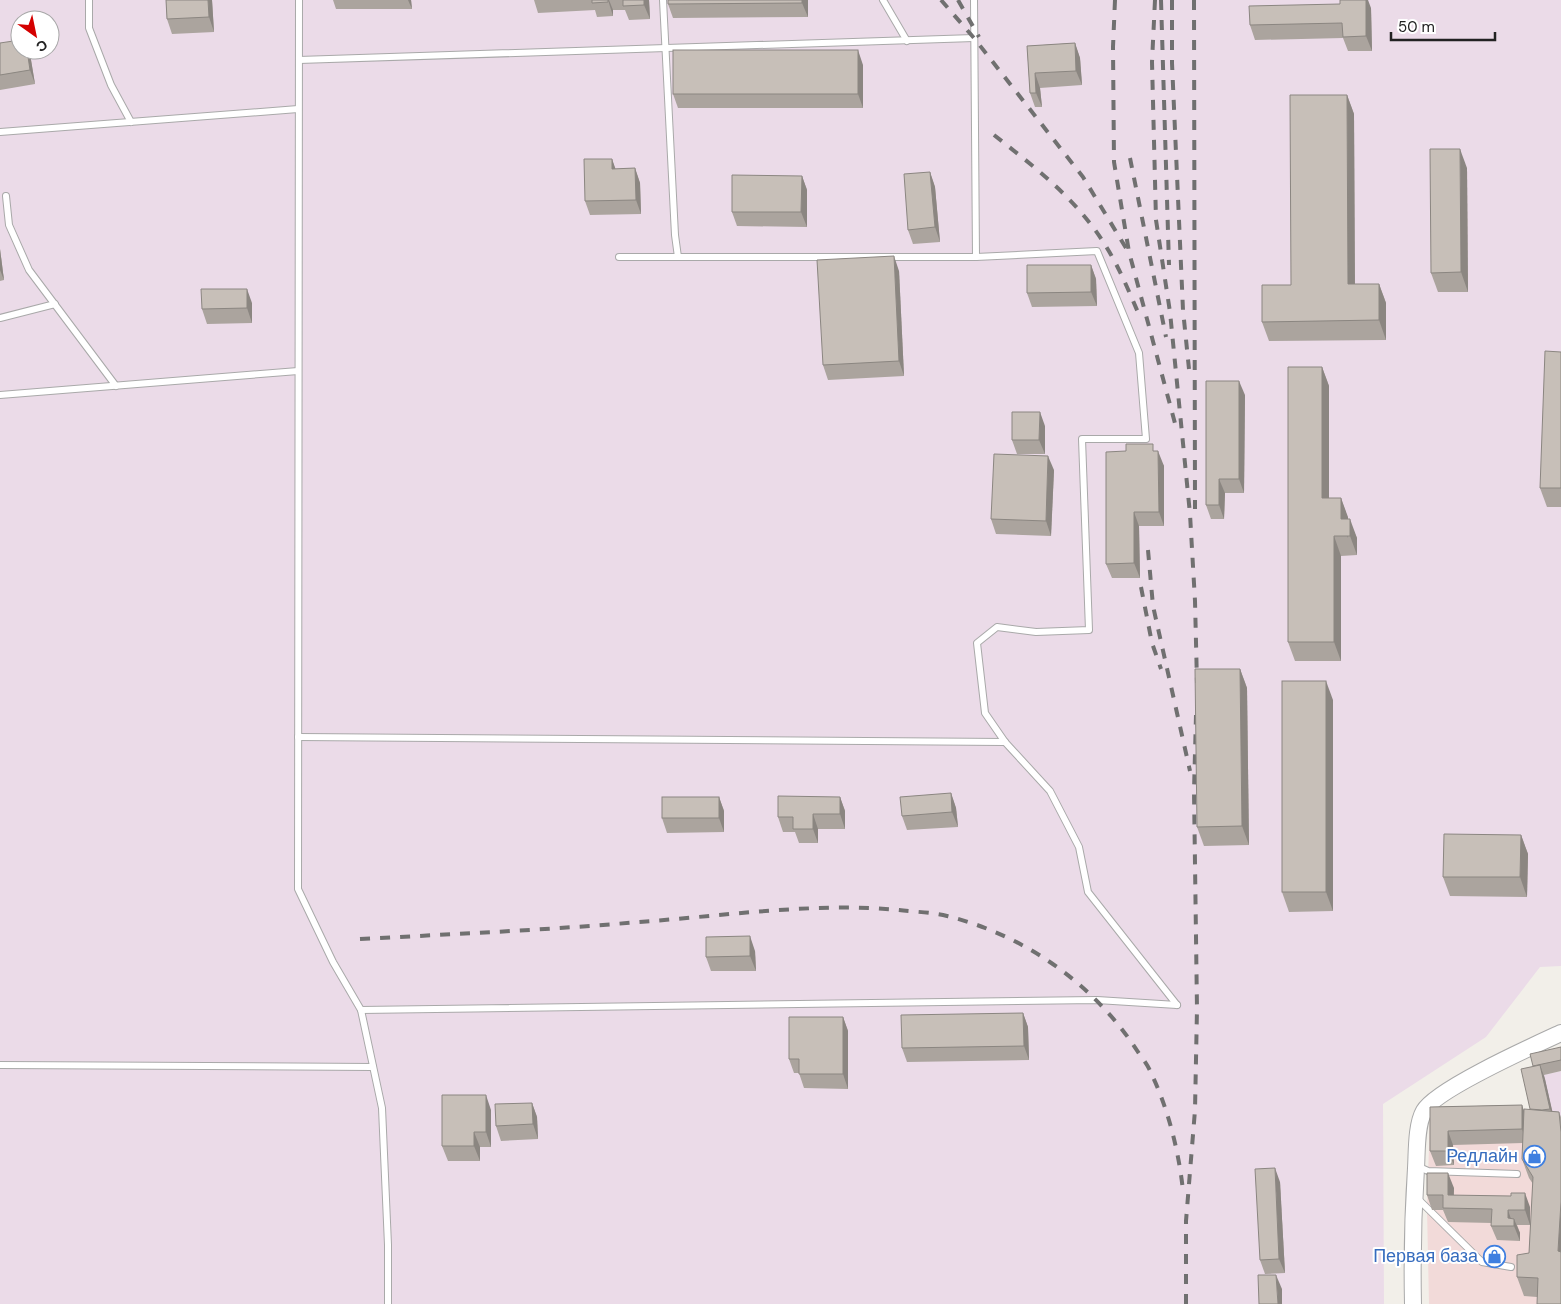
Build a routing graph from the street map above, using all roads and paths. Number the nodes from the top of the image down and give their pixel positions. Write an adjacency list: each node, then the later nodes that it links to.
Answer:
1 (89, 0): 11 (lane)
2 (299, 0): 9 (lane)
3 (663, 0): 8 (lane)
4 (883, 0): 7 (lane)
5 (974, 0): 6 (lane)
6 (974, 38): 7 (lane); 16 (lane)
7 (907, 41): 8 (lane)
8 (666, 48): 9 (lane); 15 (lane)
9 (298, 60): 10 (lane)
10 (298, 109): 11 (lane); 19 (lane)
11 (132, 122): 12 (lane)
12 (0, 132)
13 (6, 196): 17 (lane)
14 (620, 257): 15 (lane)
15 (678, 257): 16 (lane)
16 (976, 257): 23 (lane)
17 (55, 304): 18 (lane); 20 (lane)
18 (0, 318)
19 (298, 371): 20 (lane); 22 (lane)
20 (116, 386): 21 (lane)
21 (0, 395)
22 (298, 737): 23 (lane); 24 (lane)
23 (1006, 742): 24 (lane)
24 (361, 1010): 27 (lane)
25 (1561, 1033): 28 (street)
26 (0, 1065): 27 (lane)
27 (373, 1067): 32 (lane)
28 (1416, 1166): 29 (lane); 30 (street)
29 (1517, 1174)
30 (1414, 1196): 31 (lane); 33 (street)
31 (1511, 1266)
32 (388, 1304)
33 (1413, 1304)

